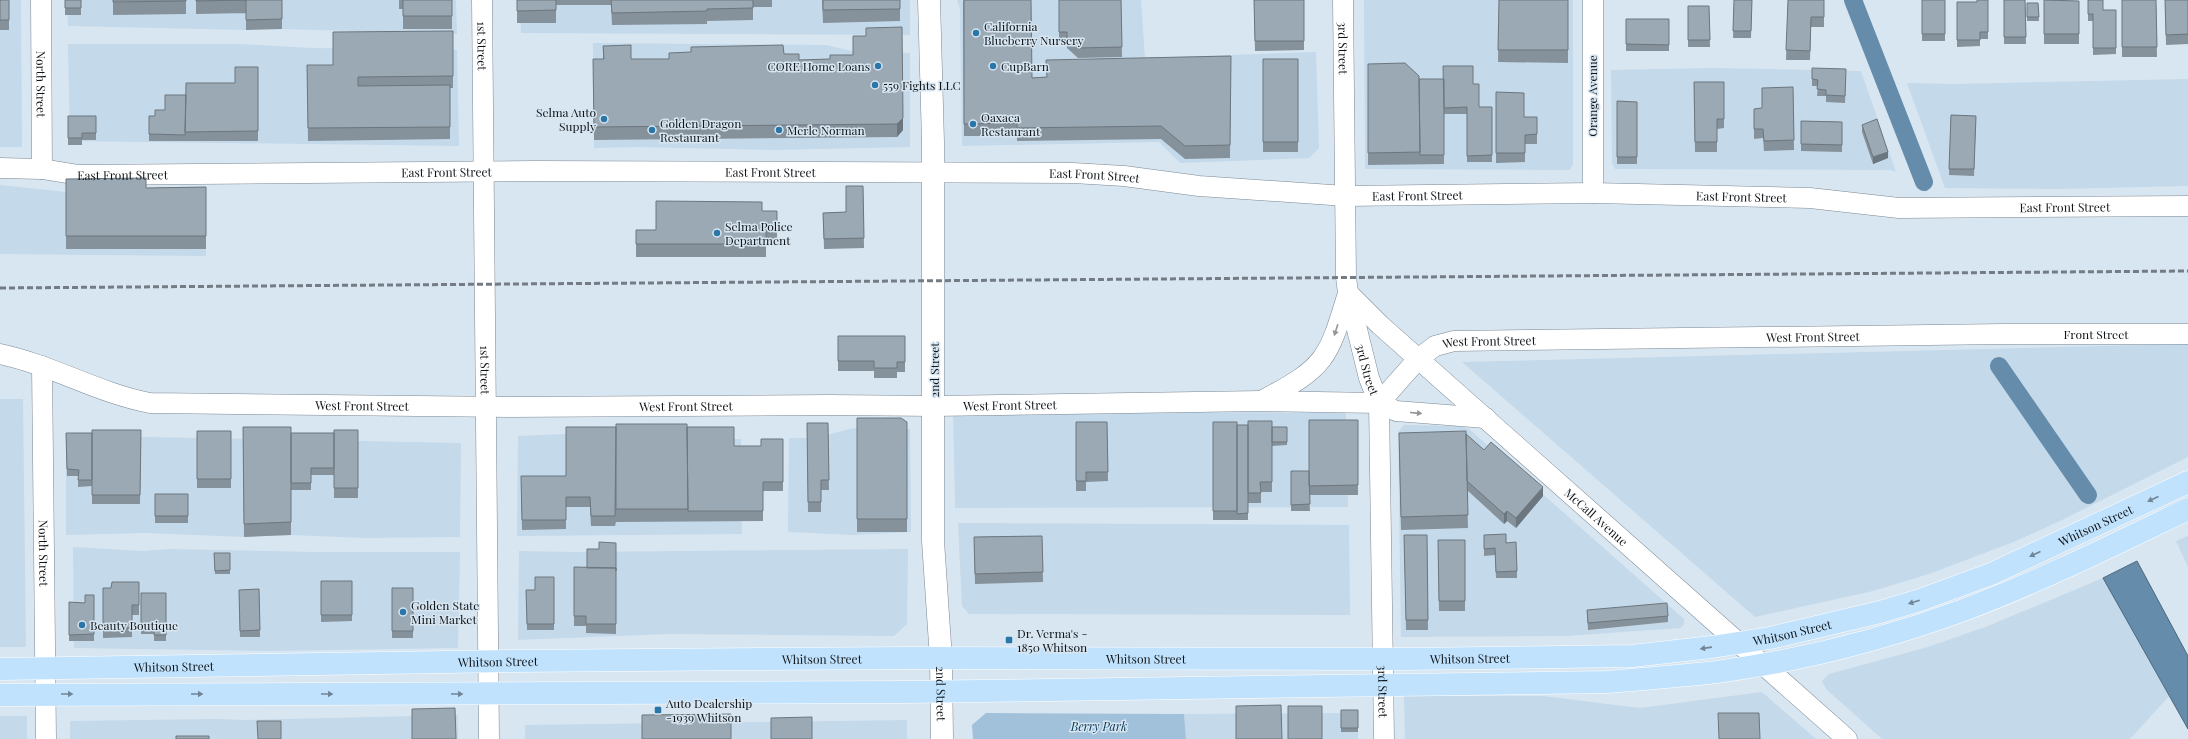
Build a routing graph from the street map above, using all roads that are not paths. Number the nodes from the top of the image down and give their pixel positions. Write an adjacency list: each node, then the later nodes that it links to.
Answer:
1 (41, 0): 7 (street, North Street)
2 (482, 0): 8 (street, 1st Street)
3 (929, 0): 9 (main road, 2nd Street)
4 (1343, 0): 11 (street, 3rd Street)
5 (1593, 0): 10 (street, Orange Avenue)
6 (0, 168): 7 (street, East Front Street)
7 (42, 169): 8 (street, East Front Street)
8 (483, 171): 9 (street, East Front Street); 21 (street, 1st Street)
9 (934, 173): 11 (street, East Front Street); 22 (main road, 2nd Street)
10 (1593, 193): 11 (street, East Front Street); 12 (street, East Front Street)
11 (1346, 196): 13 (street, 3rd Street)
12 (2188, 206)
13 (1348, 293): 17 (street, McCall Avenue); 19 (street, one-way to 19); 20 (street, 3rd Street)
14 (2004, 334): 15 (street, Front Street); 17 (street, West Front Street)
15 (2188, 334)
16 (0, 354): 18 (street, West Front Street)
17 (1418, 359): 20 (street, West Front Street); 23 (street, McCall Avenue)
18 (42, 366): 21 (street, West Front Street); 32 (street, North Street)
19 (1261, 401): 20 (street, West Front Street); 22 (street, West Front Street)
20 (1379, 403): 23 (street, one-way to 23); 27 (street, 3rd Street)
21 (485, 406): 22 (street, West Front Street); 29 (street, 1st Street)
22 (934, 406): 28 (main road, 2nd Street)
23 (1486, 418): 26 (street, McCall Avenue)
24 (2188, 482): 26 (main road, Whitson Street, one-way to 26)
25 (2188, 509): 30 (main road, Whitson Street)
26 (1741, 643): 27 (main road, Whitson Street, one-way to 27); 30 (street, McCall Avenue)
27 (1384, 658): 28 (main road, Whitson Street); 33 (street, 3rd Street)
28 (941, 659): 29 (main road, Whitson Street); 34 (main road, 2nd Street)
29 (487, 662): 32 (main road, Whitson Street); 37 (street, 1st Street)
30 (1764, 664): 33 (main road, Whitson Street); 42 (street, McCall Avenue)
31 (0, 669): 32 (main road, Whitson Street)
32 (46, 669): 36 (street, North Street)
33 (1384, 685): 34 (main road, Whitson Street); 41 (street, 3rd Street)
34 (942, 691): 37 (main road, Whitson Street); 40 (main road, 2nd Street)
35 (0, 694): 36 (main road, Whitson Street)
36 (46, 694): 37 (main road, Whitson Street, one-way to 37); 38 (street, North Street)
37 (488, 694): 39 (street, 1st Street)
38 (46, 739)
39 (489, 739)
40 (942, 739)
41 (1384, 739)
42 (1847, 739)

